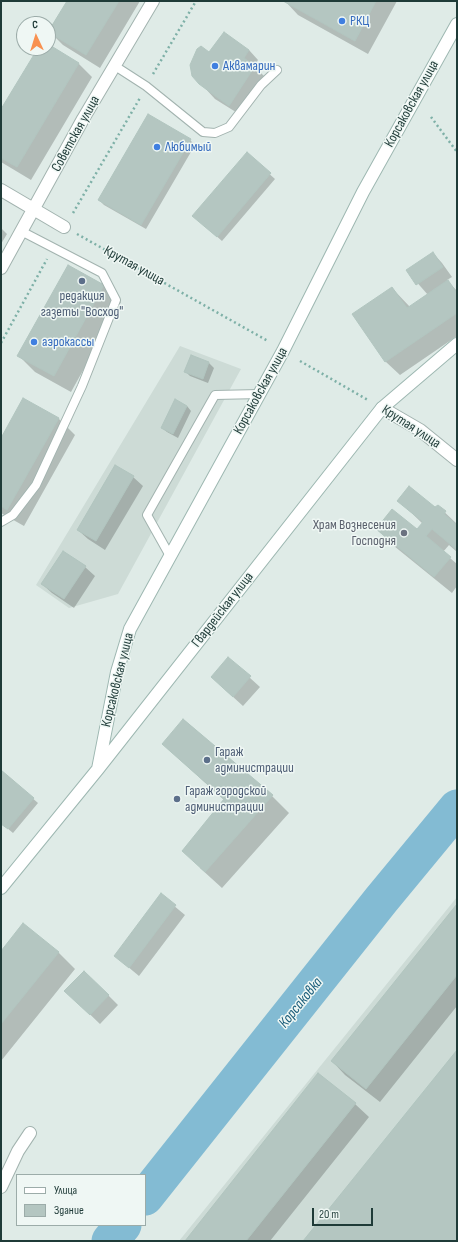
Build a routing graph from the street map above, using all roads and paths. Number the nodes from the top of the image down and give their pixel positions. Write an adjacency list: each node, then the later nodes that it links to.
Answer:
1 (153, 1): 4 (main road, Советская улица)
2 (196, 1): 6 (path)
3 (457, 24): 19 (main road, Корсаковская улица)
4 (115, 66): 6 (lane); 10 (main road, Советская улица)
5 (277, 70): 6 (lane)
6 (146, 86): 11 (path)
7 (431, 117): 8 (path)
8 (457, 152)
9 (1, 190): 10 (main road)
10 (34, 209): 11 (main road); 12 (main road, Советская улица)
11 (64, 227): 15 (path, Крутая улица)
12 (21, 231): 13 (lane); 14 (main road, Советская улица)
13 (54, 247): 16 (path); 22 (lane)
14 (1, 268)
15 (268, 341)
16 (1, 343)
17 (457, 344): 20 (main road, Гвардейская улица)
18 (300, 361): 20 (path, Крутая улица)
19 (260, 394): 23 (main road, Корсаковская улица); 23 (lane)
20 (382, 408): 21 (main road, Крутая улица); 24 (main road, Гвардейская улица)
21 (457, 460)
22 (1, 522)
23 (170, 556): 24 (main road, Корсаковская улица)
24 (98, 769): 25 (main road, Гвардейская улица)
25 (1, 888)
26 (30, 1133): 27 (main road)
27 (1, 1187)

